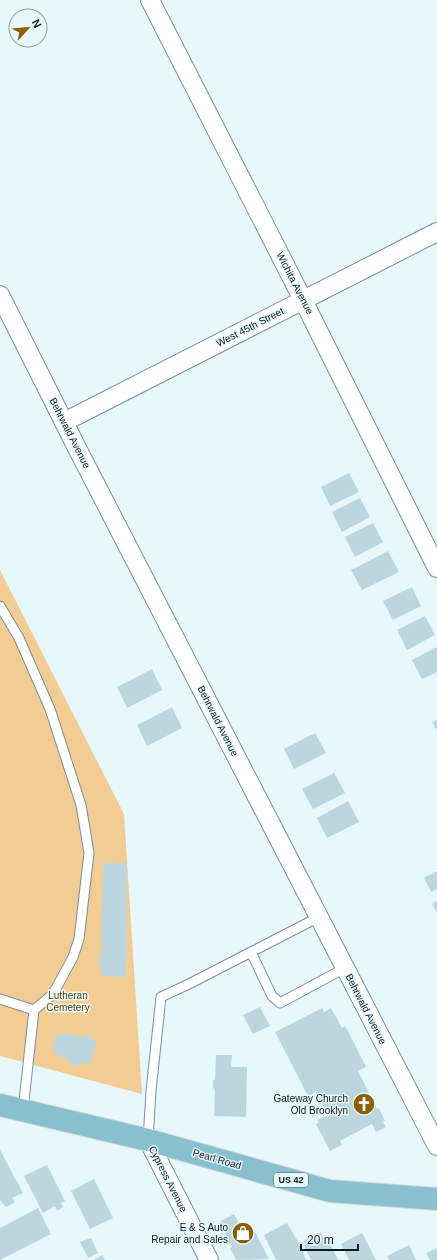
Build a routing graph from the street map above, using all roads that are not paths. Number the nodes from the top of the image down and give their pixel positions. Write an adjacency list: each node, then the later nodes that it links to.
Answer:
1 (150, 0): 4 (street, Wichita Avenue)
2 (437, 232): 4 (street, West 45th Street)
3 (0, 295): 5 (street, Behrwald Avenue)
4 (303, 300): 5 (street, West 45th Street); 6 (street, Wichita Avenue)
5 (64, 422): 8 (street, Behrwald Avenue)
6 (437, 568)
7 (0, 606): 12 (lane)
8 (319, 917): 9 (lane); 10 (street, Behrwald Avenue)
9 (250, 952): 10 (lane); 15 (lane)
10 (345, 968): 16 (street, Behrwald Avenue)
11 (0, 999): 12 (lane)
12 (34, 1010): 14 (lane)
13 (0, 1105): 14 (main road, Pearl Road / US 42)
14 (23, 1110): 15 (main road, Pearl Road / US 42)
15 (148, 1140): 17 (main road, Pearl Road / US 42); 18 (street, Cypress Avenue)
16 (437, 1146)
17 (437, 1199)
18 (209, 1260)

